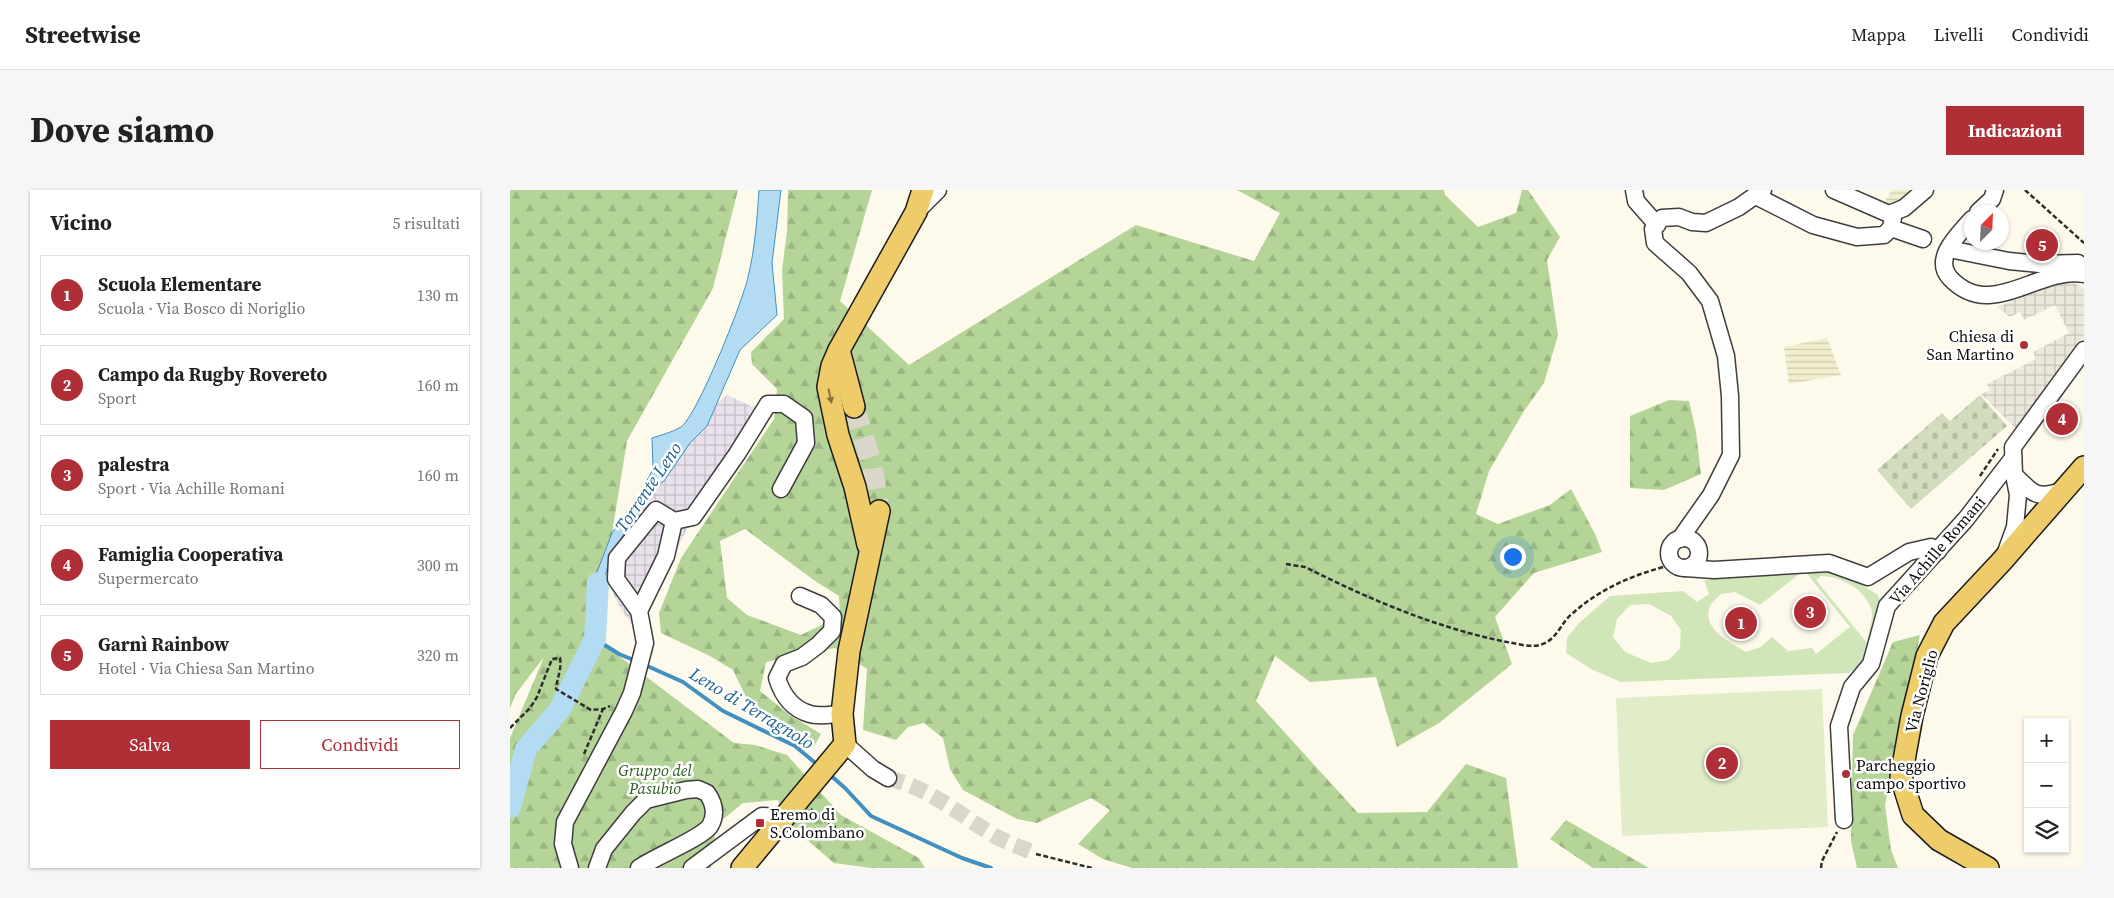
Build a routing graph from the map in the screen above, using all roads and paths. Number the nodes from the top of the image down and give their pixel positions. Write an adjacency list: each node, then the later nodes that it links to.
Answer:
1 (923, 190): 11 (main road)
2 (938, 190): 11 (street)
3 (1634, 190): 12 (street)
4 (1834, 190): 10 (street)
5 (1925, 190): 10 (street)
6 (1995, 190): 9 (street)
7 (2025, 190): 16 (path)
8 (1760, 193): 12 (street); 13 (street)
9 (1986, 205)
10 (1895, 211): 13 (street)
11 (916, 212): 20 (main road)
12 (1657, 224): 31 (street)
13 (1891, 228): 15 (street)
14 (1964, 228): 17 (street)
15 (1923, 239)
16 (2084, 243)
17 (1949, 249): 18 (street); 19 (street)
18 (2084, 263)
19 (2084, 274)
20 (839, 350): 22 (main road); 32 (main road, one-way to 32)
21 (2084, 350): 23 (street)
22 (854, 407)
23 (2013, 458): 25 (street); 33 (street, Via Achille Romani)
24 (2084, 467): 28 (main road, Via Noriglio)
25 (2014, 475): 27 (street); 28 (street)
26 (781, 489): 30 (street)
27 (2018, 496): 28 (street); 34 (street)
28 (2041, 502): 34 (main road, Via Noriglio)
29 (879, 511): 32 (main road)
30 (674, 521): 38 (street); 38 (street)
31 (1680, 538): 36 (street); 36 (street)
32 (869, 550): 41 (main road)
33 (1938, 551): 36 (street); 47 (street, Via Achille Romani)
34 (2002, 561): 57 (main road, Via Noriglio)
35 (1286, 564): 36 (path)
36 (1680, 566)
37 (800, 596): 41 (street)
38 (639, 611): 40 (street)
39 (604, 709): 40 (path); 42 (path); 44 (path)
40 (624, 711): 50 (street)
41 (842, 714): 43 (main road)
42 (510, 728)
43 (841, 749): 45 (street); 46 (main road)
44 (580, 762)
45 (888, 778)
46 (793, 810): 48 (path); 53 (street); 54 (main road)
47 (1844, 820): 56 (path)
48 (836, 827)
49 (1036, 854): 55 (path)
50 (570, 868)
51 (597, 868): 52 (street)
52 (639, 868)
53 (692, 868)
54 (742, 868)
55 (1092, 868)
56 (1821, 868)
57 (1988, 868)

